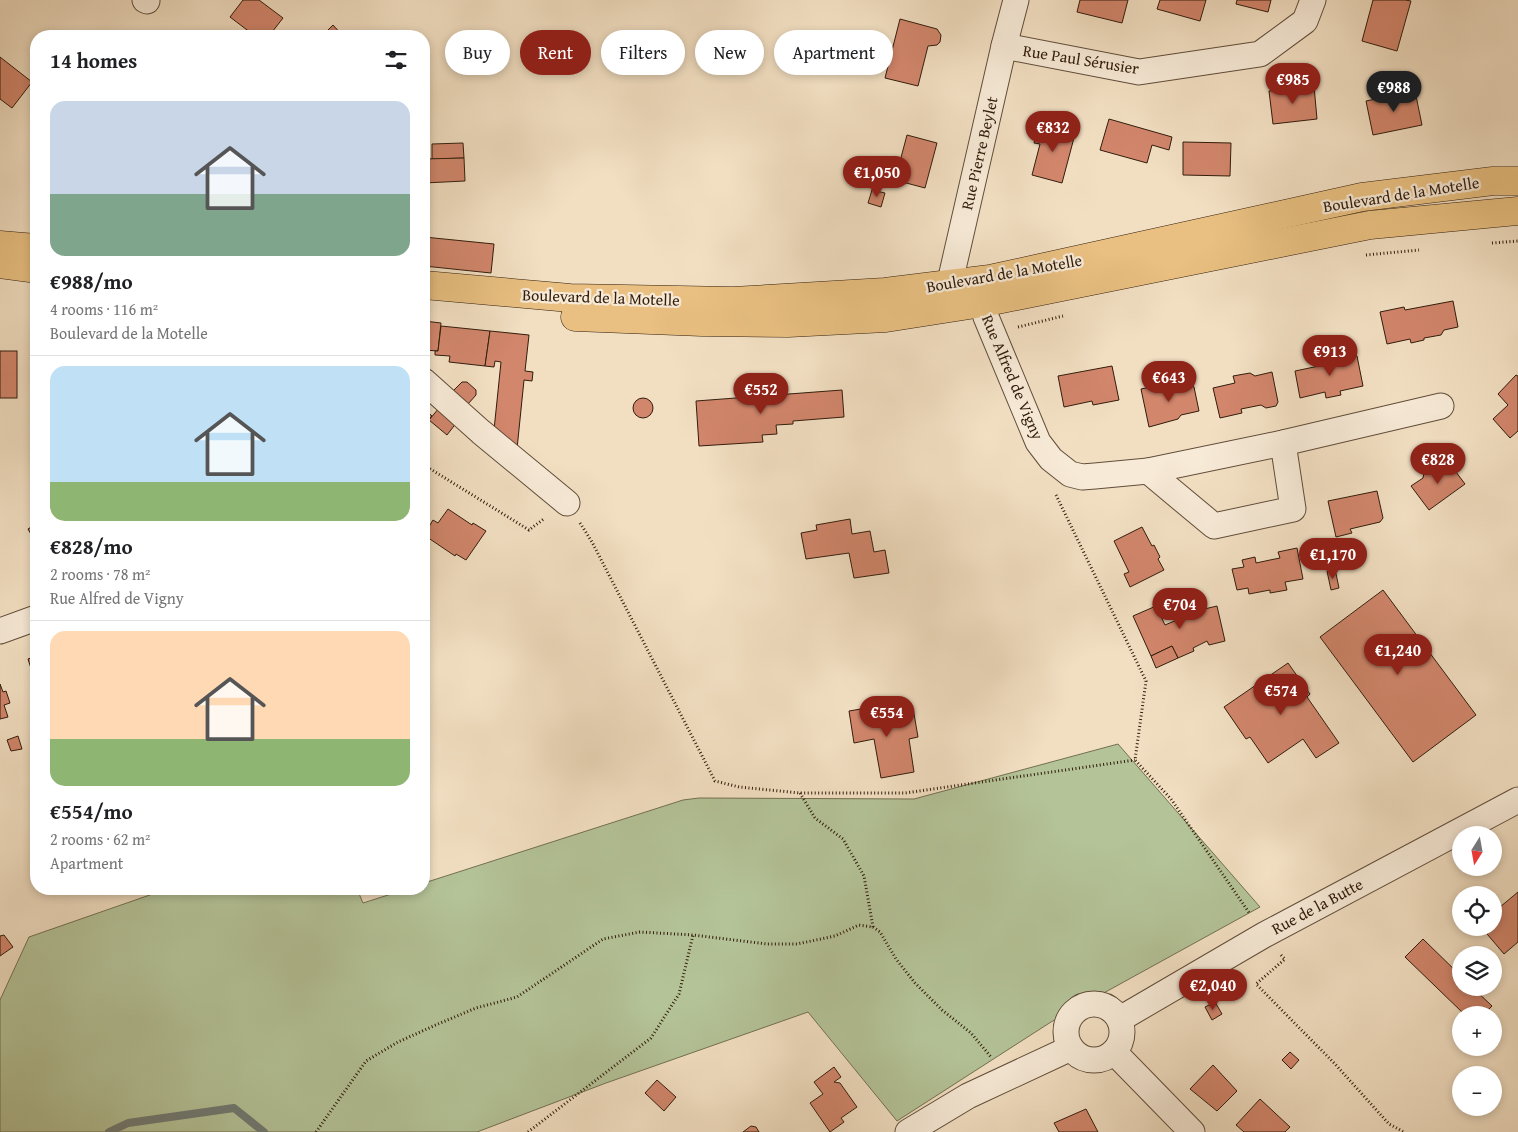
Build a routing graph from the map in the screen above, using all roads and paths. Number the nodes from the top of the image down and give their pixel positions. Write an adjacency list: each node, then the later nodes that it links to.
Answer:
1 (1016, 0): 3 (street, Rue Pierre Beylet)
2 (1313, 0): 3 (street, Rue Paul Sérusier)
3 (1004, 46): 15 (street, Rue Pierre Beylet)
4 (1518, 181): 15 (main road, Boulevard de la Motelle)
5 (1518, 211): 15 (main road, Boulevard de la Motelle)
6 (1518, 241): 7 (path)
7 (1491, 243)
8 (0, 245): 9 (main road)
9 (30, 248)
10 (1426, 249): 11 (path)
11 (1358, 256)
12 (0, 264): 13 (main road)
13 (30, 268)
14 (430, 286): 15 (main road, Boulevard de la Motelle)
15 (967, 294): 16 (main road, Boulevard de la Motelle); 18 (street, Rue Alfred de Vigny)
16 (430, 304)
17 (1071, 314): 18 (path)
18 (993, 334): 23 (street, Rue Alfred de Vigny)
19 (430, 386): 25 (street)
20 (1441, 406): 21 (street, Rue Alfred de Vigny)
21 (1283, 443): 23 (street, Rue Alfred de Vigny); 23 (street)
22 (430, 470): 25 (path)
23 (1148, 471)
24 (1053, 488): 28 (path)
25 (567, 503): 29 (path)
26 (30, 620): 27 (street)
27 (0, 631)
28 (1135, 760): 29 (path); 33 (path)
29 (800, 793): 31 (path)
30 (1518, 800): 33 (street, Rue de la Butte)
31 (873, 927): 32 (path); 37 (path)
32 (693, 935): 38 (path); 39 (path)
33 (1264, 935): 34 (street, Rue de la Butte); 42 (path)
34 (1120, 1019): 35 (street); 36 (street)
35 (1071, 1048): 36 (street); 37 (street)
36 (1114, 1052): 41 (street)
37 (1002, 1080): 40 (street)
38 (316, 1132)
39 (528, 1132)
40 (908, 1132)
41 (1192, 1132)
42 (1404, 1132)

